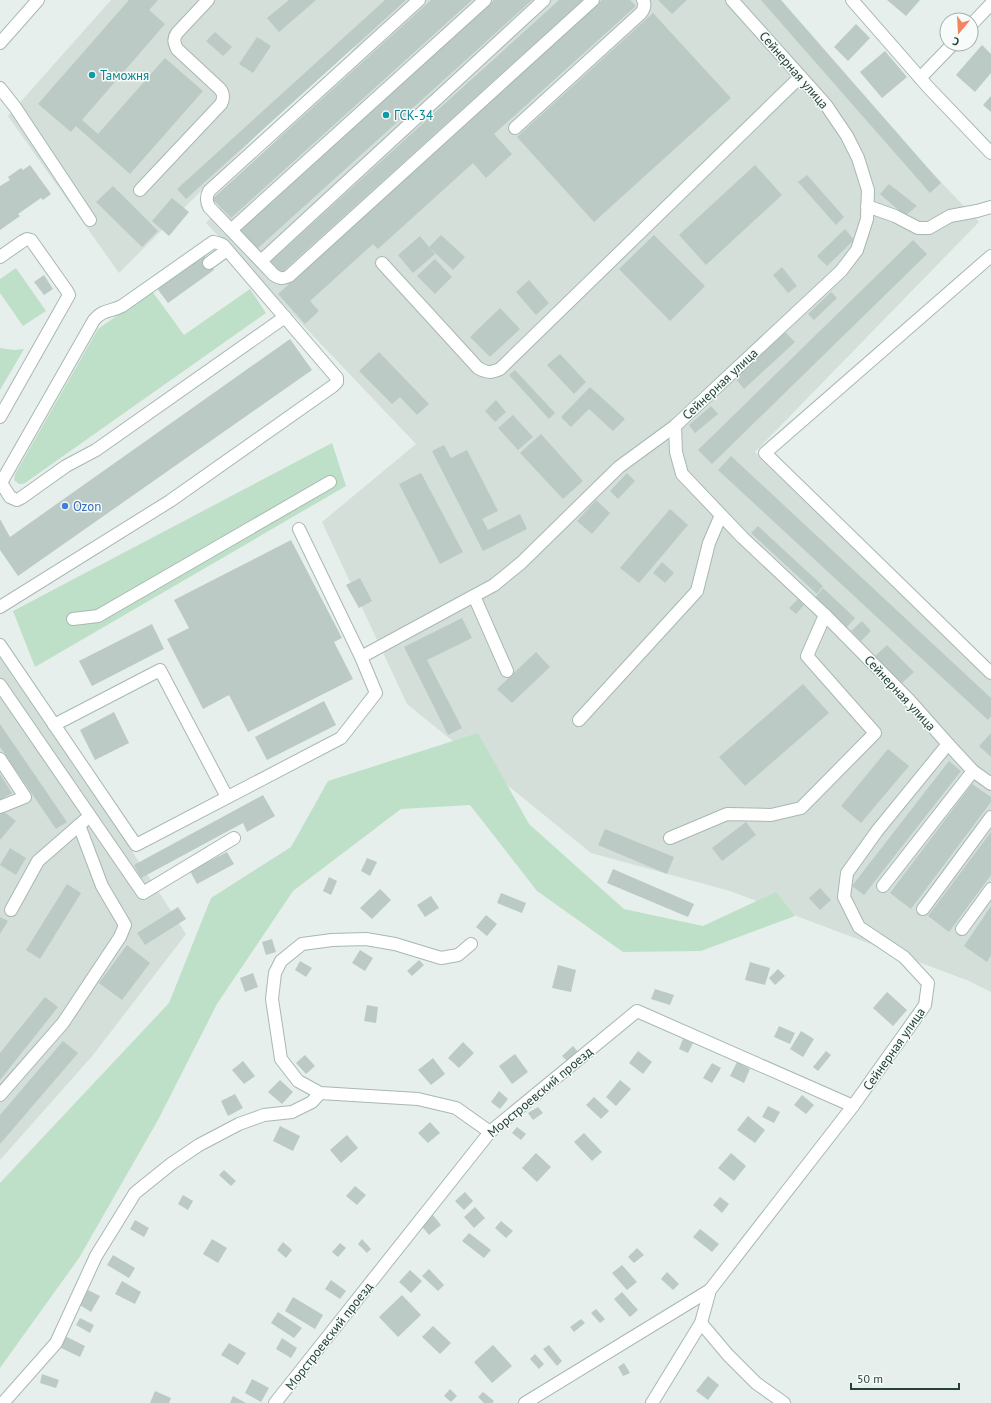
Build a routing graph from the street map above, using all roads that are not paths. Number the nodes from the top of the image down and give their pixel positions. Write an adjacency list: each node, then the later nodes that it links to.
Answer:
1 (38, 0): 12 (street)
2 (208, 0): 19 (street)
3 (419, 0): 23 (street)
4 (485, 0): 23 (street)
5 (544, 0): 27 (street)
6 (593, 0): 27 (street)
7 (643, 0): 17 (street)
8 (732, 0): 14 (street, Сейнерная улица)
9 (858, 2): 15 (street)
10 (991, 4): 11 (street)
11 (979, 17)
12 (0, 43)
13 (945, 52): 15 (street)
14 (800, 77): 20 (street, Сейнерная улица); 29 (street)
15 (920, 78): 18 (street)
16 (0, 88): 22 (street)
17 (515, 128)
18 (991, 153)
19 (140, 190)
20 (867, 206): 21 (street); 32 (street, Сейнерная улица)
21 (991, 207)
22 (90, 220)
23 (231, 230): 27 (street)
24 (227, 250): 28 (street); 30 (street); 33 (street)
25 (991, 256): 44 (street)
26 (0, 257): 31 (street)
27 (260, 261)
28 (209, 263)
29 (382, 263)
30 (285, 317): 33 (street); 38 (street)
31 (0, 417)
32 (675, 426): 35 (street, Сейнерная улица); 37 (street)
33 (1, 481)
34 (330, 482): 40 (street)
35 (721, 515): 39 (street, Сейнерная улица); 46 (street)
36 (299, 529): 42 (street)
37 (474, 596): 42 (street); 43 (street)
38 (0, 607)
39 (825, 615): 48 (street, Сейнерная улица); 58 (street)
40 (73, 619)
41 (0, 645): 47 (street)
42 (361, 657): 52 (street)
43 (507, 671)
44 (991, 673)
45 (0, 685): 54 (street)
46 (579, 720)
47 (54, 725): 52 (street); 52 (street)
48 (948, 744): 50 (street); 67 (street, Сейнерная улица)
49 (0, 760): 53 (street)
50 (973, 771): 51 (street); 59 (street)
51 (991, 784)
52 (227, 798)
53 (0, 807)
54 (90, 816): 56 (street); 57 (street)
55 (991, 817): 62 (street)
56 (79, 825): 61 (street); 66 (street)
57 (234, 838)
58 (670, 838)
59 (883, 886)
60 (991, 889): 63 (street)
61 (11, 910)
62 (923, 910)
63 (962, 929)
64 (471, 944): 65 (street)
65 (320, 1093): 68 (street); 71 (street)
66 (0, 1095)
67 (853, 1106): 68 (street, Морстроевский проезд); 69 (street, Сейнерная улица)
68 (490, 1132): 72 (street, Морстроевский проезд)
69 (710, 1290): 70 (street, Сейнерная улица); 73 (street)
70 (701, 1323): 74 (street, Сейнерная улица); 75 (street)
71 (3, 1403)
72 (276, 1403)
73 (525, 1403)
74 (652, 1403)
75 (784, 1403)

